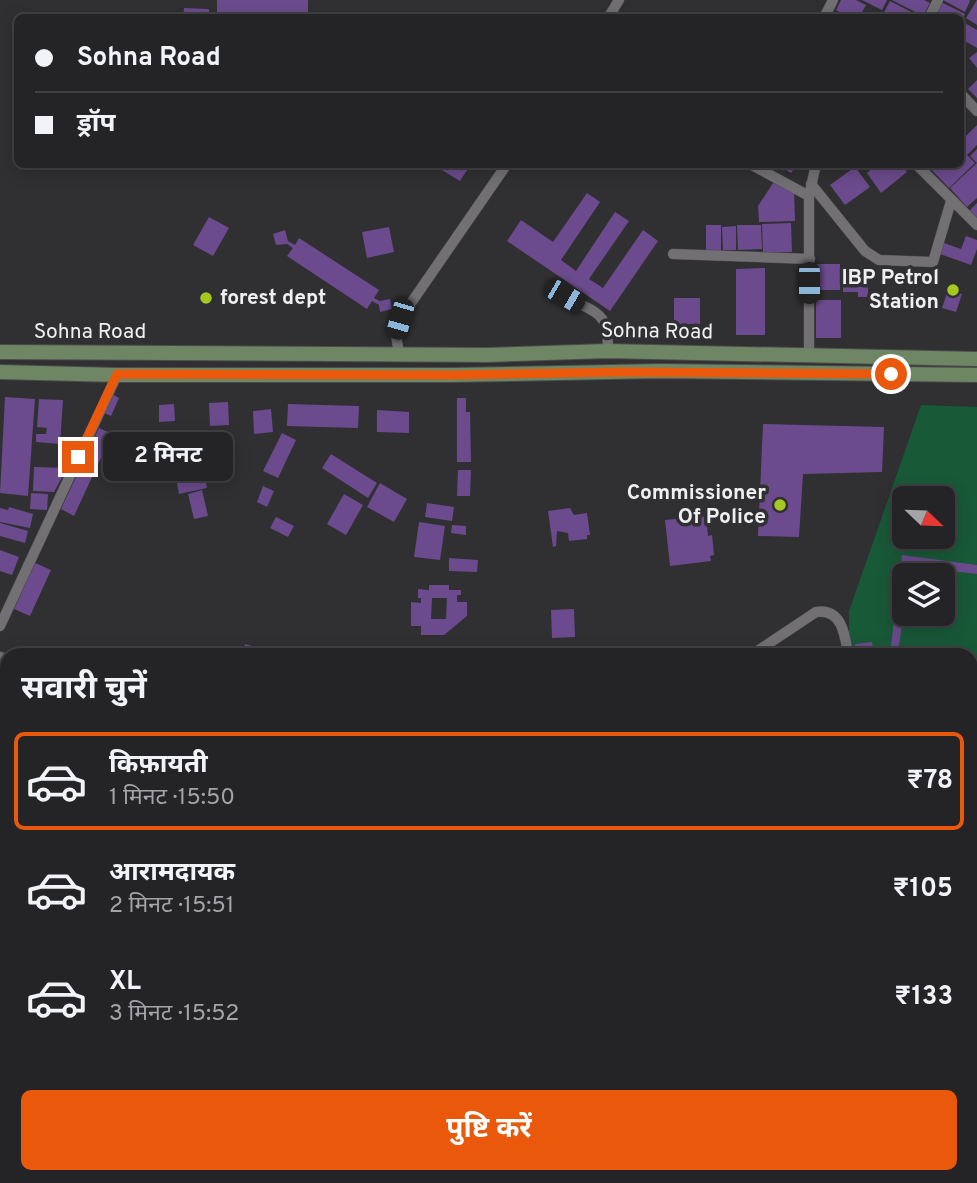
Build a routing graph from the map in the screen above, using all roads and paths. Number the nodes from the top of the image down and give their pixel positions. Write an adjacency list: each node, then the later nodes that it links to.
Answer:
1 (964, 97): 2 (street)
2 (977, 111)
3 (504, 168): 16 (street)
4 (758, 168): 8 (street)
5 (815, 168): 7 (street)
6 (920, 168): 9 (street)
7 (811, 184): 8 (street); 9 (street)
8 (809, 196): 12 (street)
9 (951, 201): 10 (street)
10 (977, 225)
11 (673, 254): 12 (street)
12 (810, 259): 17 (street)
13 (565, 296): 14 (street)
14 (608, 351): 16 (main road, Sohna Road); 17 (main road, Sohna Road)
15 (0, 352): 16 (main road, Sohna Road)
16 (399, 354)
17 (809, 355): 18 (main road, Sohna Road)
18 (891, 357): 19 (main road, Sohna Road); 22 (main road)
19 (977, 359)
20 (0, 372): 21 (main road, Sohna Road)
21 (117, 374): 22 (main road, Sohna Road); 24 (street)
22 (891, 374): 23 (main road, Sohna Road)
23 (977, 375)
24 (0, 626)
25 (762, 648): 26 (street)
26 (847, 648)

